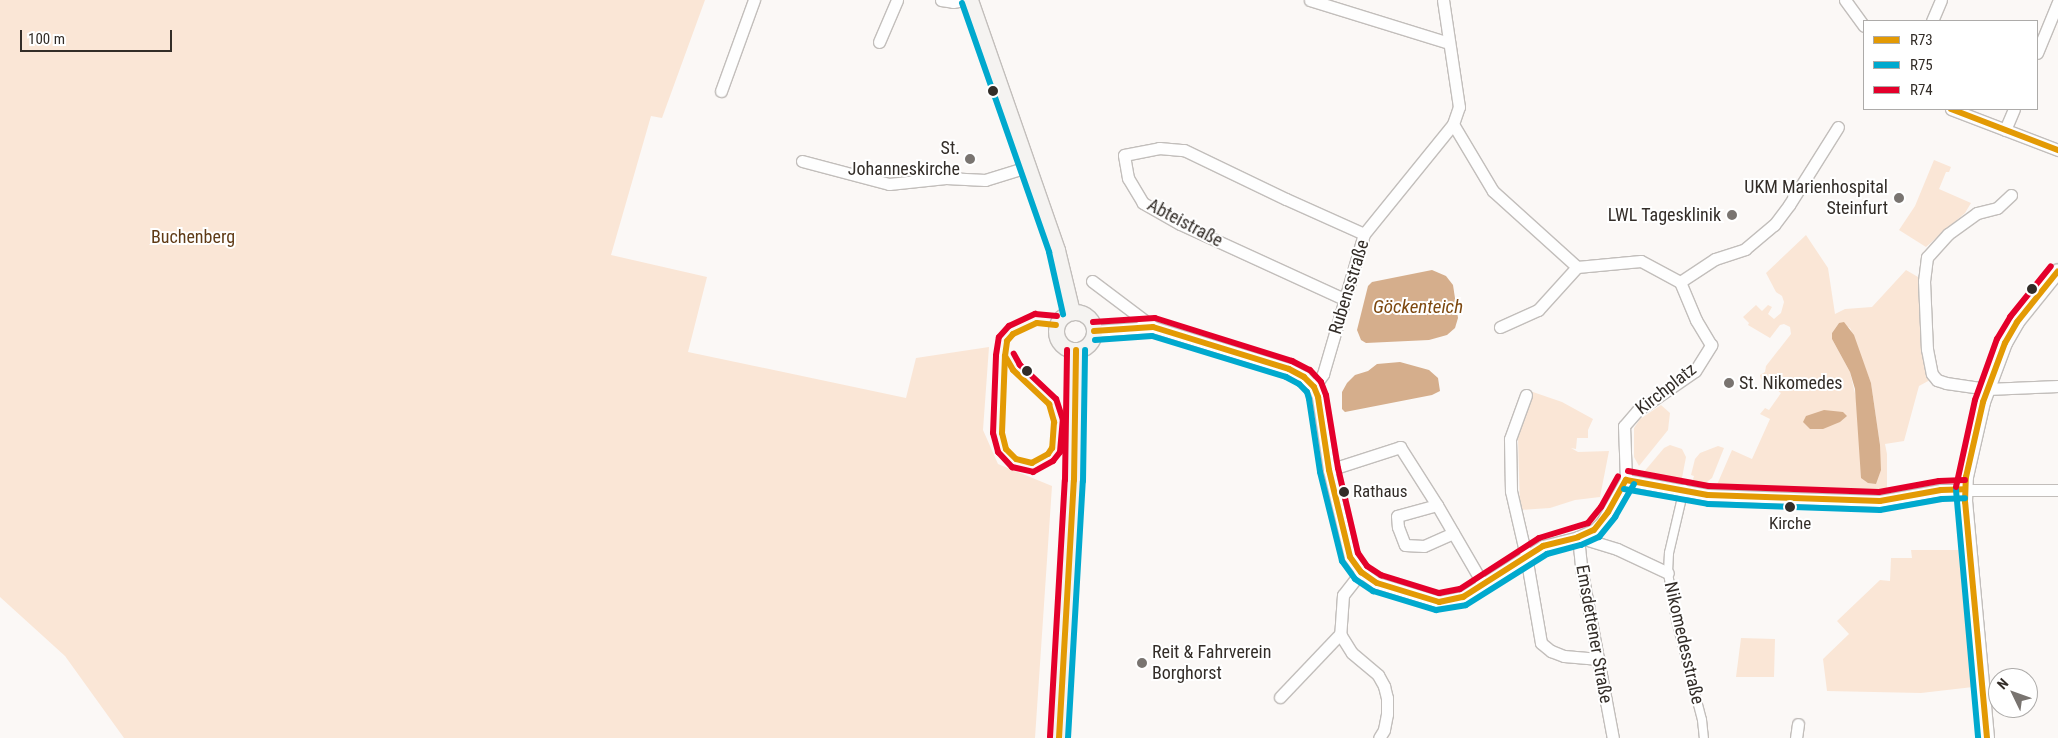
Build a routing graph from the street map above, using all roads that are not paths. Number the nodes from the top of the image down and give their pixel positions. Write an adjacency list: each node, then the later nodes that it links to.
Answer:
1 (754, 0): 16 (street)
2 (897, 0): 13 (street)
3 (941, 0): 4 (street)
4 (964, 0)
5 (970, 0): 24 (main road)
6 (1310, 0): 14 (street)
7 (1443, 0): 14 (street)
8 (1845, 0): 12 (street)
9 (1942, 0): 11 (street)
10 (2058, 2): 15 (street)
11 (1932, 20)
12 (1863, 25)
13 (879, 42)
14 (1449, 43): 19 (street)
15 (2038, 51)
16 (721, 91)
17 (1954, 110): 21 (street)
18 (2014, 110): 21 (street)
19 (1453, 124): 26 (street, Rubensstraße); 27 (street)
20 (1838, 127): 30 (street)
21 (2005, 130): 22 (street)
22 (2058, 150)
23 (802, 161): 24 (street)
24 (1027, 167): 32 (main road)
25 (2011, 195): 39 (street)
26 (1364, 234): 31 (street, Rubensstraße); 31 (street, Abteistraße)
27 (1577, 267): 30 (street); 34 (street)
28 (2058, 271): 39 (street)
29 (1092, 281): 33 (street)
30 (1680, 282): 42 (street, Kirchplatz)
31 (1344, 299): 38 (street, Rubensstraße)
32 (1072, 312): 35 (main road); 36 (main road)
33 (1153, 327): 35 (street); 38 (street)
34 (1500, 327)
35 (1094, 331): 36 (main road)
36 (1076, 350): 57 (main road)
37 (2058, 386): 39 (street)
38 (1314, 387): 41 (street)
39 (1987, 389): 44 (street)
40 (1526, 395): 49 (street)
41 (1329, 470): 46 (street); 50 (street)
42 (1626, 480): 43 (street); 48 (street)
43 (1684, 489): 44 (street); 51 (street, Nikomedesstraße)
44 (1965, 490): 45 (street); 62 (street)
45 (2058, 490)
46 (1437, 505): 47 (street); 47 (street)
47 (1454, 533): 52 (street)
48 (1578, 537): 49 (street); 51 (street); 54 (street, Emsdettener Straße)
49 (1526, 556): 52 (street); 54 (street)
50 (1361, 572): 52 (street); 53 (street)
51 (1668, 573): 60 (street, Nikomedesstraße)
52 (1483, 584)
53 (1340, 634): 55 (street); 58 (street)
54 (1599, 659): 59 (street, Emsdettener Straße)
55 (1280, 697)
56 (1798, 724): 61 (street)
57 (1059, 738)
58 (1379, 738)
59 (1614, 738)
60 (1704, 738)
61 (1796, 738)
62 (1987, 738)

